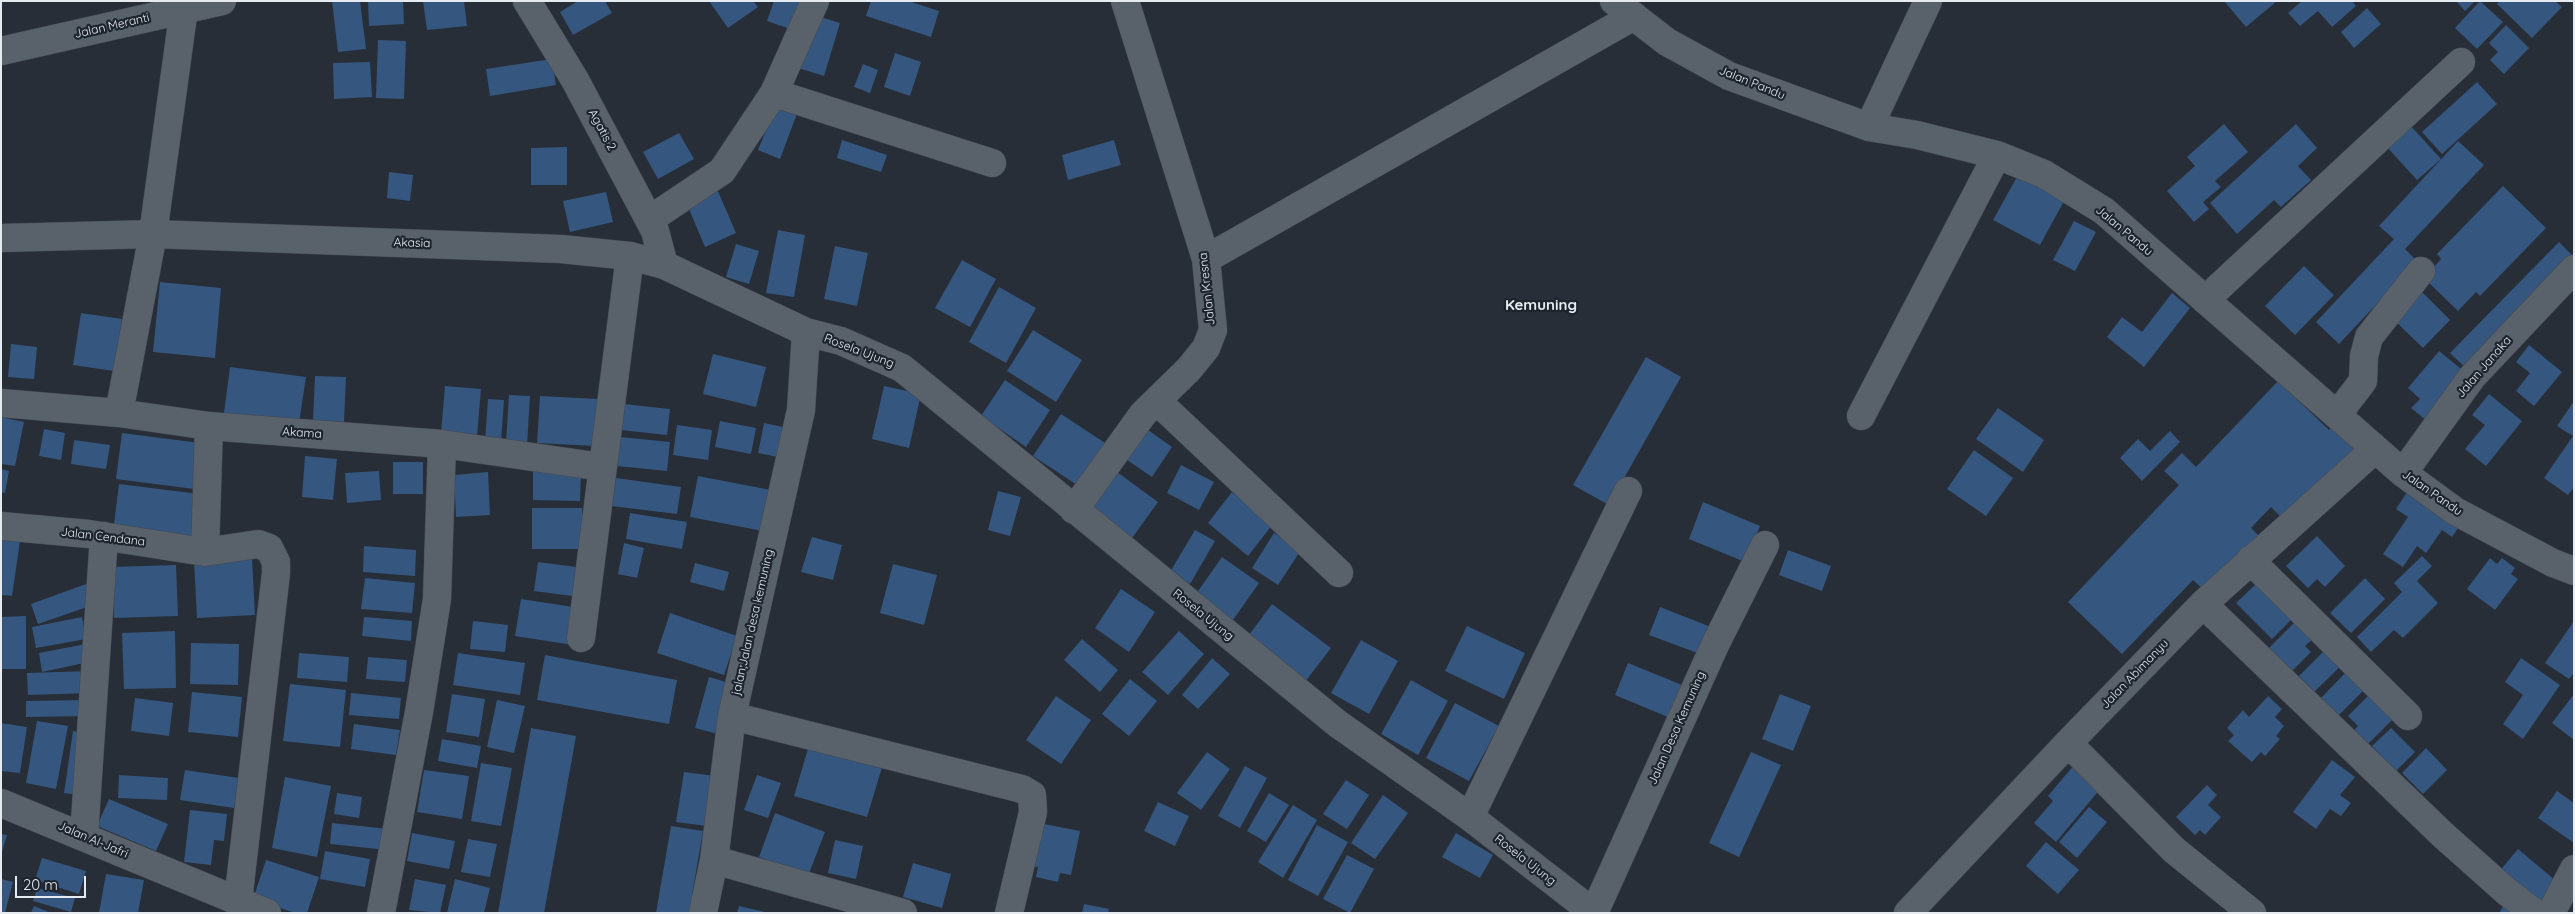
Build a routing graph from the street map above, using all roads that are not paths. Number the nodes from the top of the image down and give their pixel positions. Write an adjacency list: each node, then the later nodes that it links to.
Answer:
1 (222, 1): 6 (street, Jalan Meranti)
2 (527, 1): 14 (street, Agatis 2)
3 (815, 1): 10 (street)
4 (1125, 1): 18 (street, Jalan Kresna)
5 (1928, 1): 11 (street)
6 (185, 6): 8 (street, Jalan Meranti); 15 (street)
7 (1624, 9): 11 (street, Jalan Pandu); 18 (street)
8 (1, 51)
9 (2461, 62): 22 (street)
10 (774, 92): 13 (street); 14 (street)
11 (1870, 127): 12 (street, Jalan Pandu)
12 (1997, 155): 22 (street, Jalan Pandu); 28 (street)
13 (992, 163)
14 (649, 220): 19 (street, Agatis 2)
15 (153, 234): 16 (street, Akasia); 17 (street, Akasia); 26 (street)
16 (1, 238)
17 (630, 256): 19 (street, Akasia); 32 (street)
18 (1206, 260): 24 (street, Jalan Kresna)
19 (664, 265): 23 (street, Akasia)
20 (2574, 269): 33 (street, Jalan Janaka)
21 (2421, 271): 27 (street)
22 (2205, 300): 27 (street, Jalan Pandu)
23 (806, 332): 35 (street, Rosela Ujung); 45 (street, jalan;Jalan desa kemuning)
24 (1157, 401): 35 (street, Jalan Kresna); 42 (street)
25 (1, 403): 26 (street, Akama)
26 (119, 413): 29 (street, Akama)
27 (2337, 415): 31 (street, Jalan Pandu)
28 (1861, 416)
29 (209, 426): 30 (street, Akama); 39 (street)
30 (442, 444): 32 (street, Akama); 55 (street)
31 (2374, 450): 33 (street, Jalan Pandu); 40 (street, Jalan Abimanyu)
32 (602, 467): 44 (street)
33 (2402, 473): 41 (street, Jalan Pandu)
34 (1628, 491): 49 (street)
35 (1074, 510): 49 (street, Rosela Ujung)
36 (1, 526): 37 (street, Jalan Cendana)
37 (104, 536): 39 (street, Jalan Cendana); 50 (street)
38 (1765, 545): 59 (street, Jalan Desa Kemuning)
39 (205, 552): 53 (street, Jalan Cendana)
40 (2250, 560): 43 (street, Jalan Abimanyu); 46 (street)
41 (2574, 571)
42 (1338, 573)
43 (2203, 604): 47 (street, Jalan Abimanyu); 62 (street)
44 (581, 638)
45 (732, 716): 51 (street, jalan;Jalan desa kemuning); 58 (street)
46 (2408, 716)
47 (2068, 743): 60 (street, Jalan Abimanyu); 61 (street)
48 (1, 803): 50 (street, Jalan Al-Jafri)
49 (1470, 817): 59 (street, Rosela Ujung)
50 (84, 836): 53 (street, Jalan Al-Jafri)
51 (714, 860): 56 (street, jalan;Jalan desa kemuning); 57 (street)
52 (2574, 869): 63 (street)
53 (238, 900): 54 (street, Jalan Al-Jafri)
54 (267, 913)
55 (381, 913)
56 (703, 913)
57 (903, 913)
58 (1009, 913)
59 (1594, 913)
60 (1908, 913)
61 (2252, 913)
62 (2535, 913)
63 (2551, 913)

